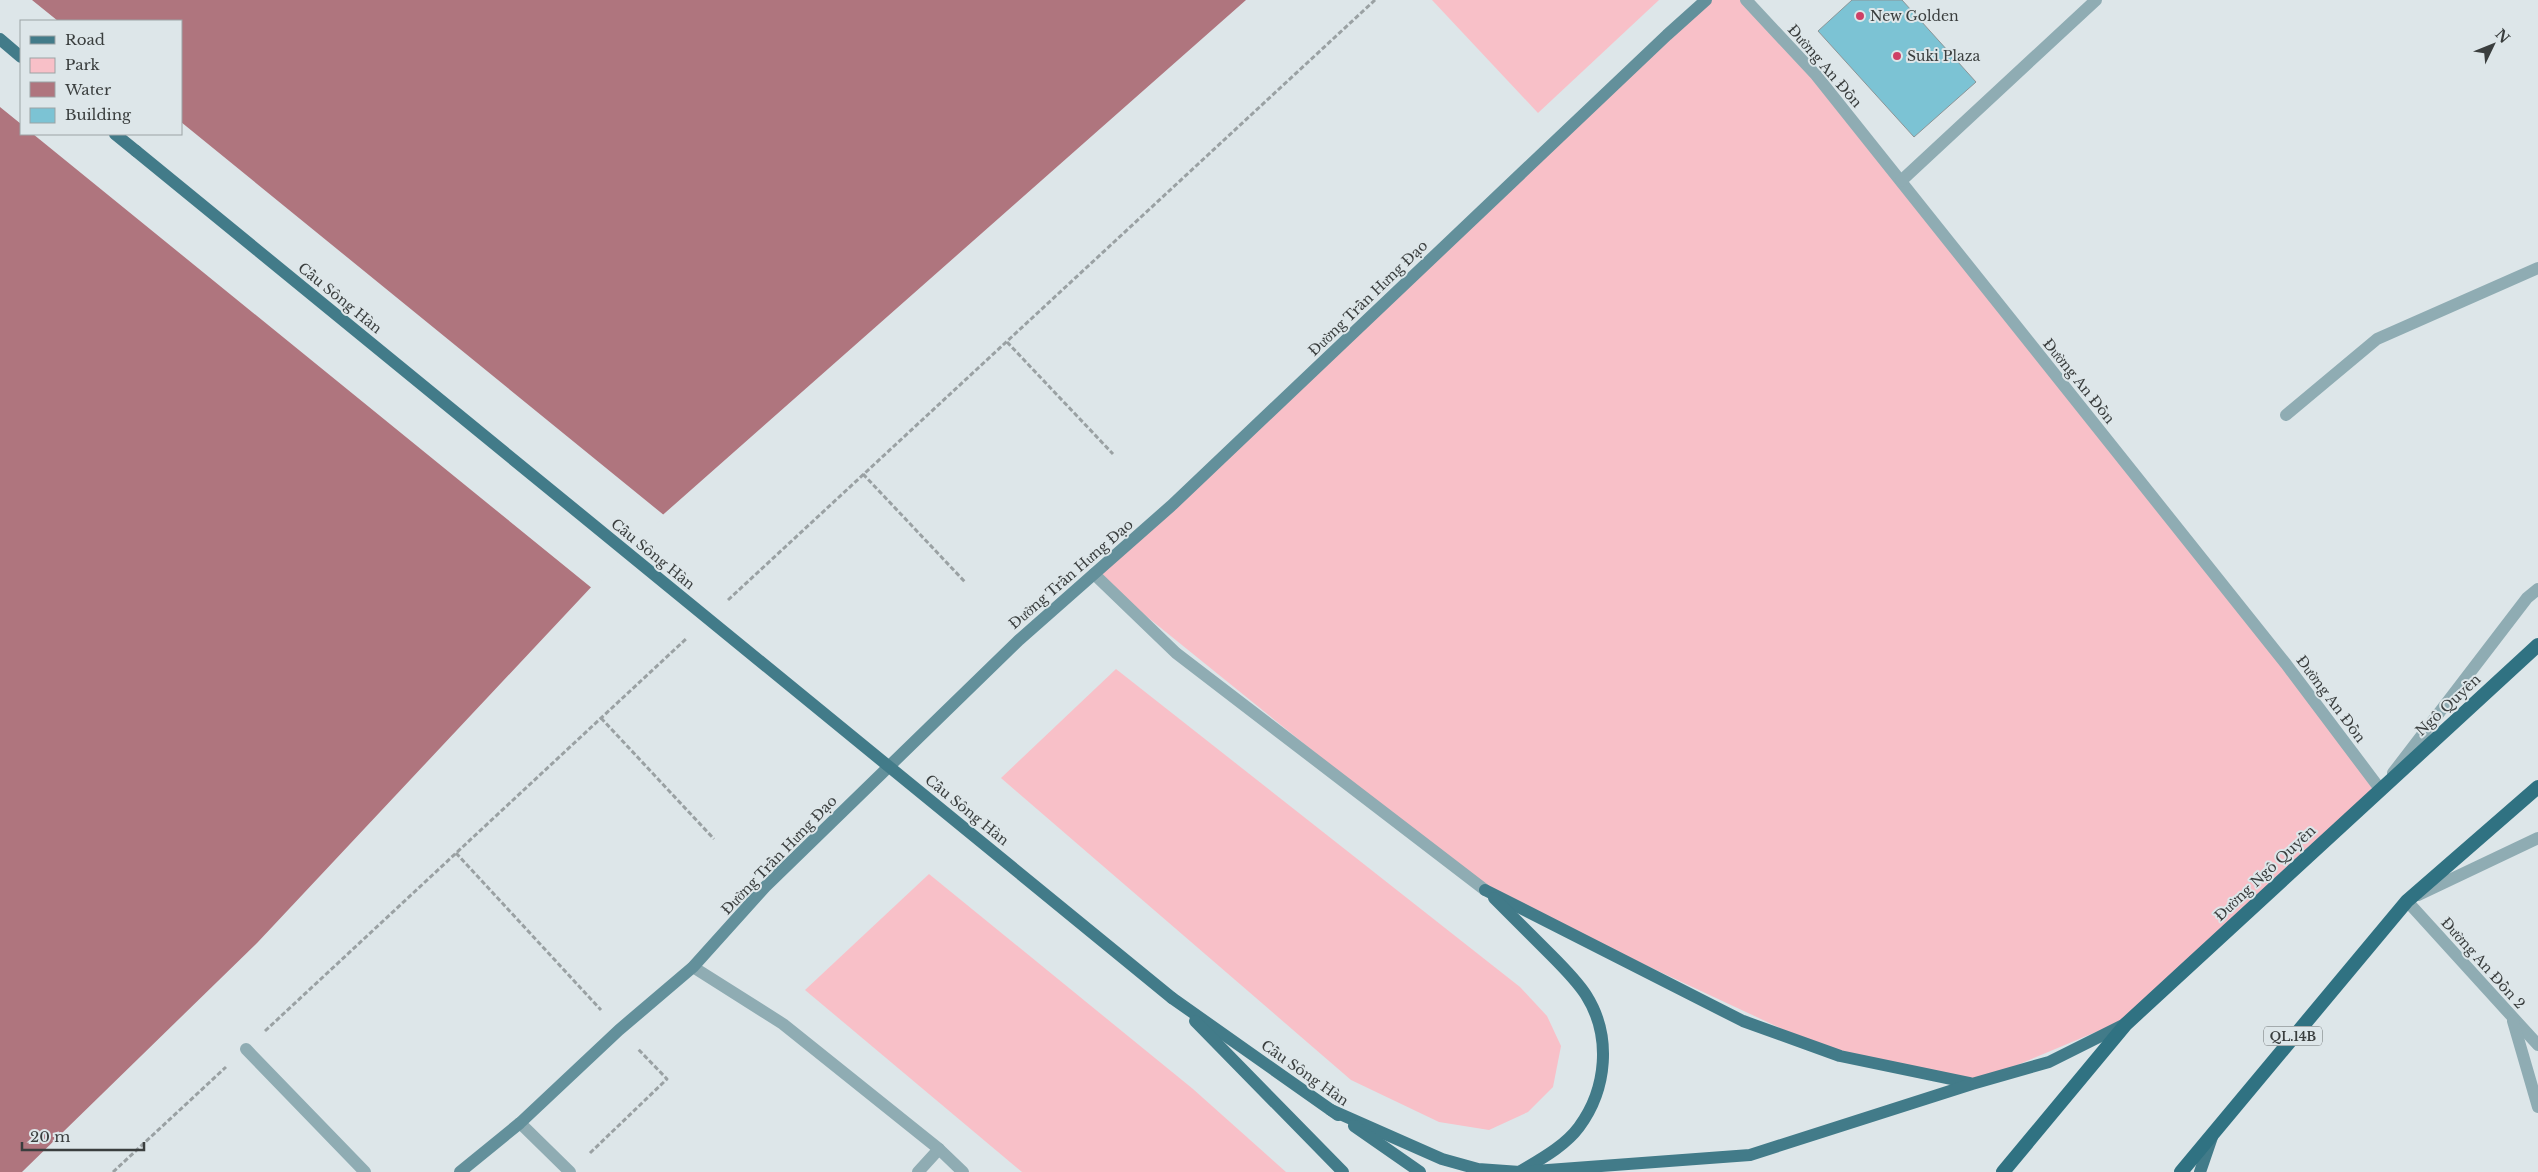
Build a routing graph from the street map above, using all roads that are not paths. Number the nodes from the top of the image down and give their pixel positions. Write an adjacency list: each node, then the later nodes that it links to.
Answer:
1 (1706, 0): 10 (main road, Đường Trần Hưng Đạo)
2 (1746, 0): 7 (street, Đường An Đồn)
3 (2096, 0): 7 (street)
4 (0, 39): 5 (main road)
5 (20, 56)
6 (116, 135): 19 (main road, Cầu Sông Hàn, bridge)
7 (1901, 181): 14 (street, Đường An Đồn)
8 (2538, 268): 9 (street)
9 (2286, 414)
10 (1094, 574): 16 (street); 18 (main road, Đường Trần Hưng Đạo)
11 (2538, 589): 14 (street, Đường Ngô Quyền)
12 (2538, 644): 14 (highway, Ngô Quyền)
13 (2538, 787): 17 (highway, QL.14B)
14 (2380, 789): 21 (highway, Đường Ngô Quyền)
15 (2538, 838): 17 (street)
16 (1485, 890): 24 (main road); 37 (main road)
17 (2406, 900): 20 (street, Đường An Đồn 2); 28 (highway, QL.14B)
18 (693, 967): 27 (main road, Đường Trần Hưng Đạo); 29 (street)
19 (1172, 998): 26 (main road, Cầu Sông Hàn); 30 (main road, Cầu Sông Hàn)
20 (2511, 1016): 22 (street, Đường An Đồn 2); 25 (street)
21 (2126, 1024): 24 (main road); 38 (highway, Đường Ngô Quyền)
22 (2538, 1045)
23 (246, 1049): 31 (street)
24 (1972, 1084): 37 (main road)
25 (2538, 1106)
26 (1331, 1110): 36 (main road, Cầu Sông Hàn); 37 (main road)
27 (520, 1123): 32 (main road, Đường Trần Hưng Đạo); 33 (street)
28 (2214, 1131): 39 (highway, QL.14B); 40 (main road)
29 (939, 1149): 34 (street); 35 (street)
30 (1340, 1170)
31 (365, 1172)
32 (460, 1172)
33 (570, 1172)
34 (918, 1172)
35 (963, 1172)
36 (1420, 1172)
37 (1520, 1172)
38 (2003, 1172)
39 (2181, 1172)
40 (2200, 1172)

